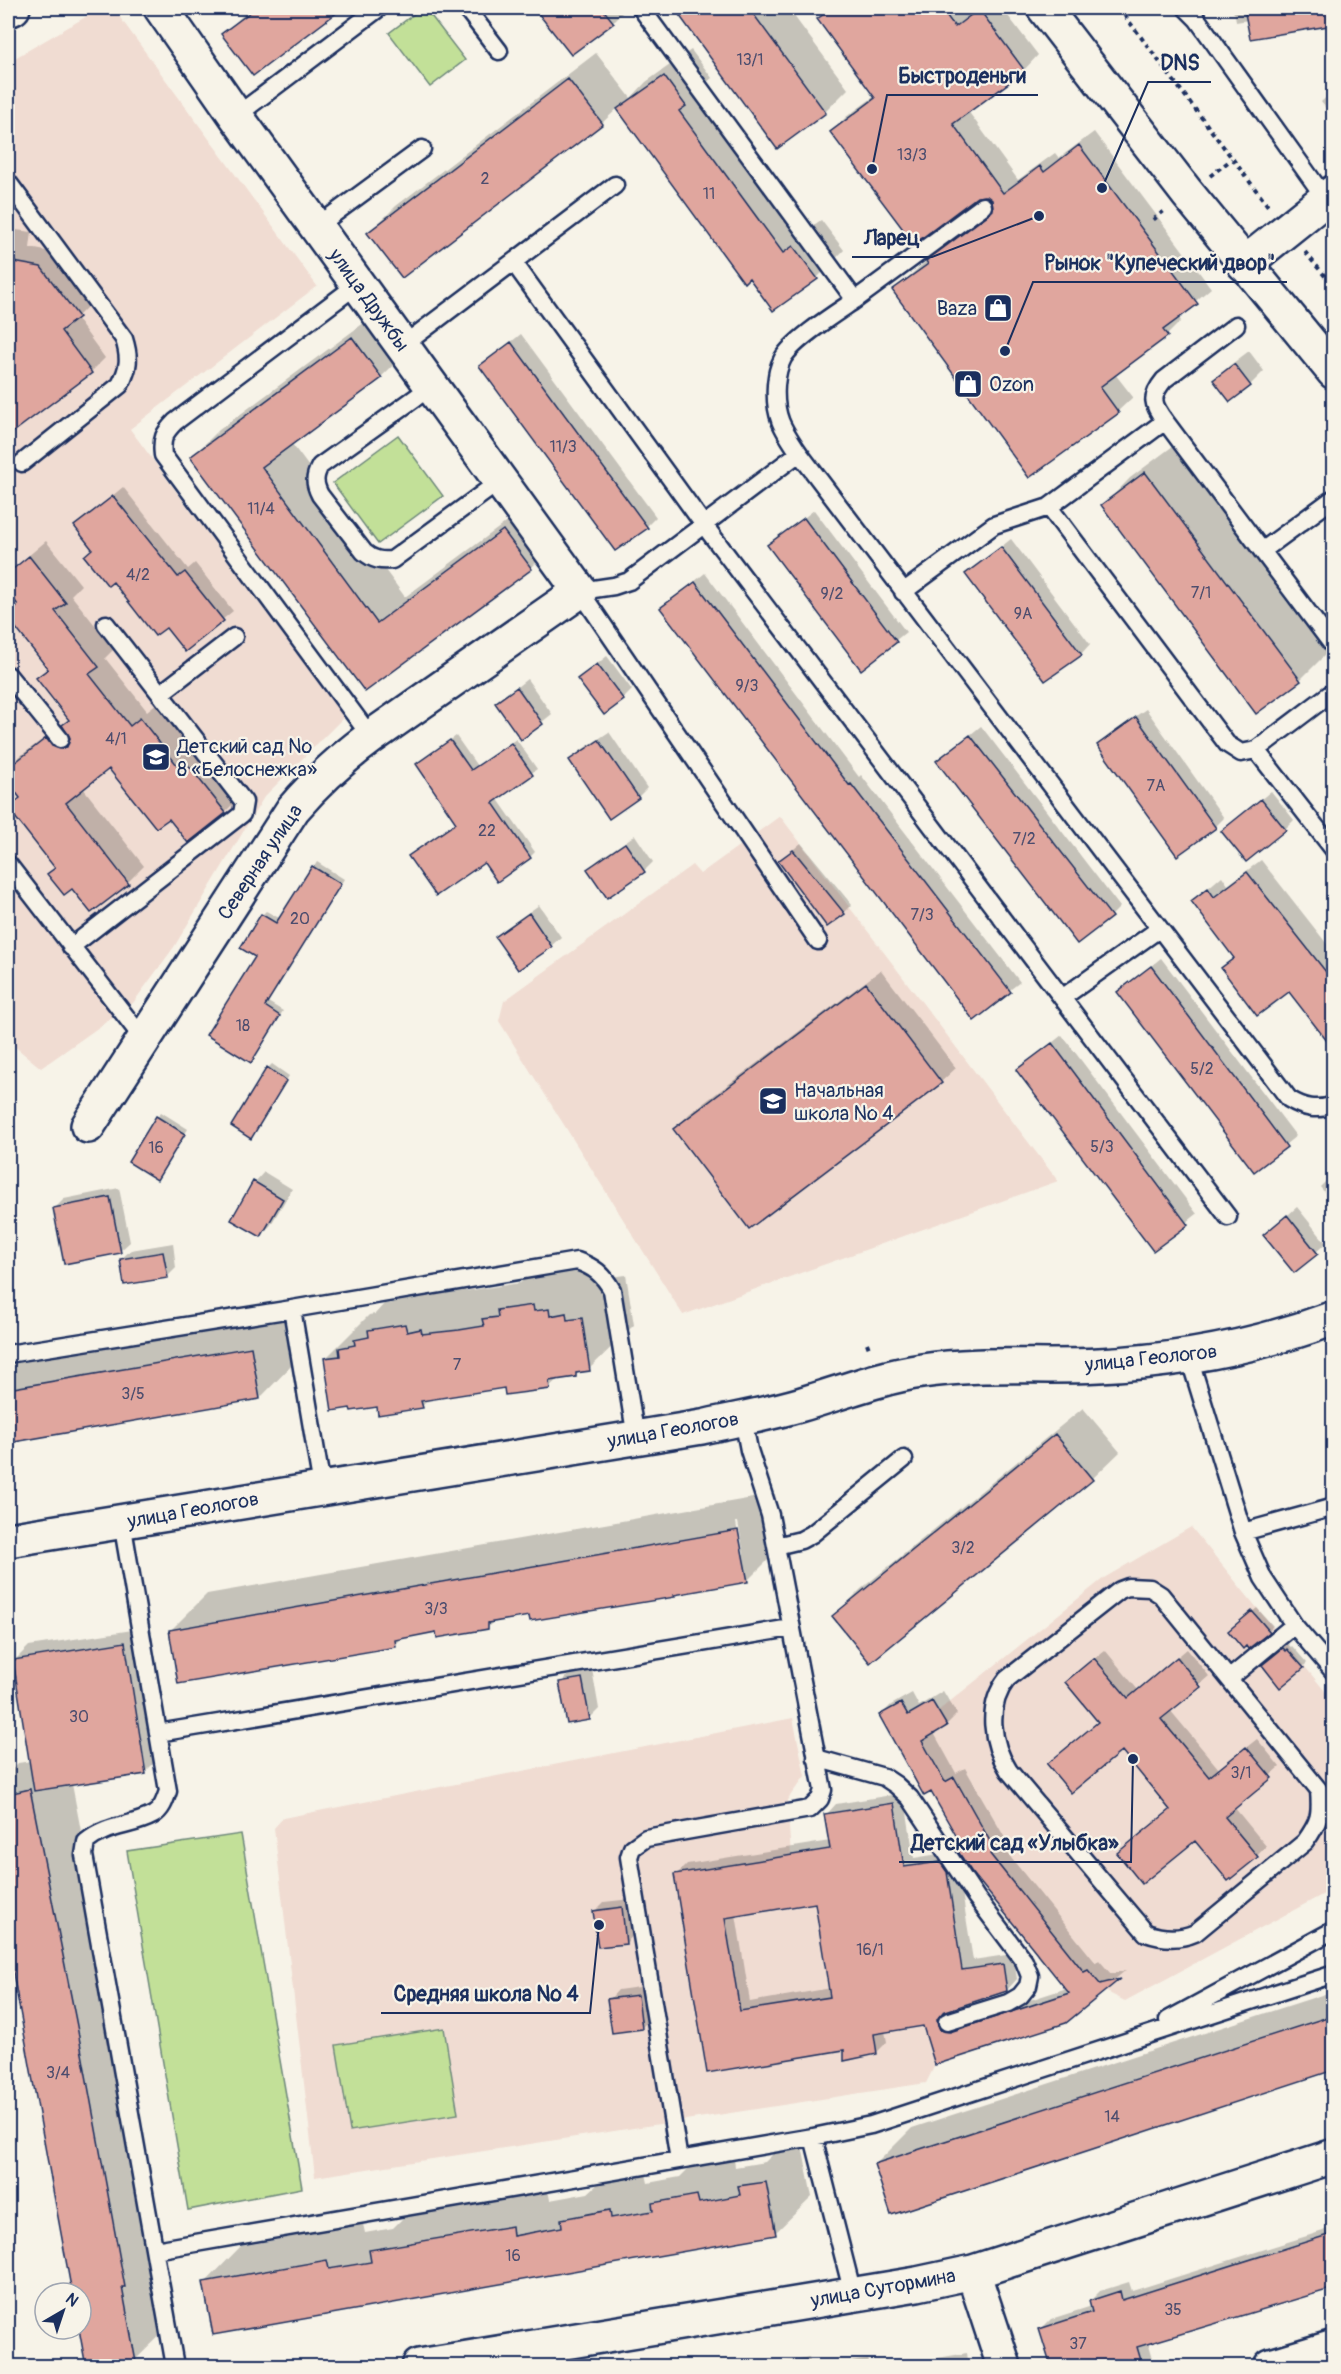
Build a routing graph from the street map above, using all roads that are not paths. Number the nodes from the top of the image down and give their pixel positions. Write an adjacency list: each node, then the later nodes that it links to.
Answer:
1 (13, 8): 8 (street)
2 (161, 8): 10 (street, улица Дружбы)
3 (379, 8): 10 (lane)
4 (466, 8): 9 (lane)
5 (641, 8): 20 (lane)
6 (1044, 8): 18 (street)
7 (1186, 8): 14 (lane)
8 (8, 10)
9 (499, 51)
10 (236, 116): 16 (street, улица Дружбы)
11 (422, 148): 16 (lane)
12 (8, 182): 27 (lane)
13 (615, 185): 17 (lane)
14 (1329, 195): 18 (street)
15 (983, 206): 20 (lane)
16 (316, 226): 19 (street, улица Дружбы)
17 (514, 263): 22 (lane); 31 (lane)
18 (1244, 264): 23 (street)
19 (358, 285): 22 (street, улица Дружбы); 41 (lane)
20 (855, 300): 26 (lane)
21 (1236, 325): 25 (lane)
22 (402, 346): 24 (street, улица Дружбы)
23 (1334, 372)
24 (432, 386): 28 (street, улица Дружбы); 28 (lane)
25 (1165, 421): 30 (lane); 32 (lane)
26 (799, 453): 31 (lane); 34 (lane)
27 (22, 462)
28 (500, 481): 33 (street, улица Дружбы)
29 (1334, 498): 32 (lane)
30 (1049, 507): 34 (lane); 43 (lane)
31 (704, 525): 33 (lane); 49 (lane)
32 (1262, 550): 37 (lane)
33 (580, 591): 41 (street, Северная улица); 47 (lane)
34 (903, 592): 46 (lane)
35 (106, 624): 40 (lane)
36 (234, 637): 40 (lane)
37 (1334, 647)
38 (8, 677): 42 (lane)
39 (1334, 691): 43 (lane)
40 (160, 694): 48 (lane)
41 (371, 738): 50 (street, Северная улица)
42 (60, 739)
43 (1256, 750): 44 (lane)
44 (1334, 850)
45 (8, 864): 48 (lane)
46 (1159, 929): 49 (lane); 51 (lane)
47 (818, 941)
48 (71, 947): 50 (lane)
49 (1062, 998): 53 (lane)
50 (144, 1040): 52 (street, Северная улица)
51 (1334, 1105)
52 (88, 1126)
53 (1228, 1217)
54 (292, 1309): 56 (lane); 59 (lane); 61 (lane)
55 (1334, 1318): 57 (street, улица Геологов)
56 (8, 1354)
57 (1189, 1357): 58 (street, улица Геологов); 64 (lane)
58 (743, 1419): 59 (street, улица Геологов); 66 (lane)
59 (636, 1438): 61 (street, улица Геологов)
60 (904, 1460): 66 (lane)
61 (322, 1487): 63 (street, улица Геологов)
62 (1334, 1507): 64 (lane)
63 (122, 1522): 65 (street, улица Геологов); 71 (lane)
64 (1243, 1532): 67 (lane)
65 (8, 1540)
66 (776, 1546): 68 (lane)
67 (1294, 1625): 69 (lane); 70 (lane)
68 (791, 1628): 71 (lane); 72 (lane)
69 (1334, 1672)
70 (1230, 1678): 70 (lane)
71 (158, 1733): 80 (lane)
72 (816, 1758): 75 (lane); 79 (lane)
73 (1334, 1930): 76 (lane)
74 (1334, 1974): 76 (lane)
75 (947, 2022)
76 (1130, 2040): 77 (lane)
77 (813, 2137): 79 (lane); 82 (lane)
78 (1334, 2156): 81 (street, улица Сутормина)
79 (679, 2160): 80 (lane)
80 (155, 2250): 84 (lane)
81 (973, 2272): 82 (street, улица Сутормина); 86 (street)
82 (853, 2294): 85 (street, улица Сутормина)
83 (1334, 2347): 87 (street)
84 (175, 2367)
85 (419, 2367)
86 (1004, 2367)
87 (1271, 2367)

